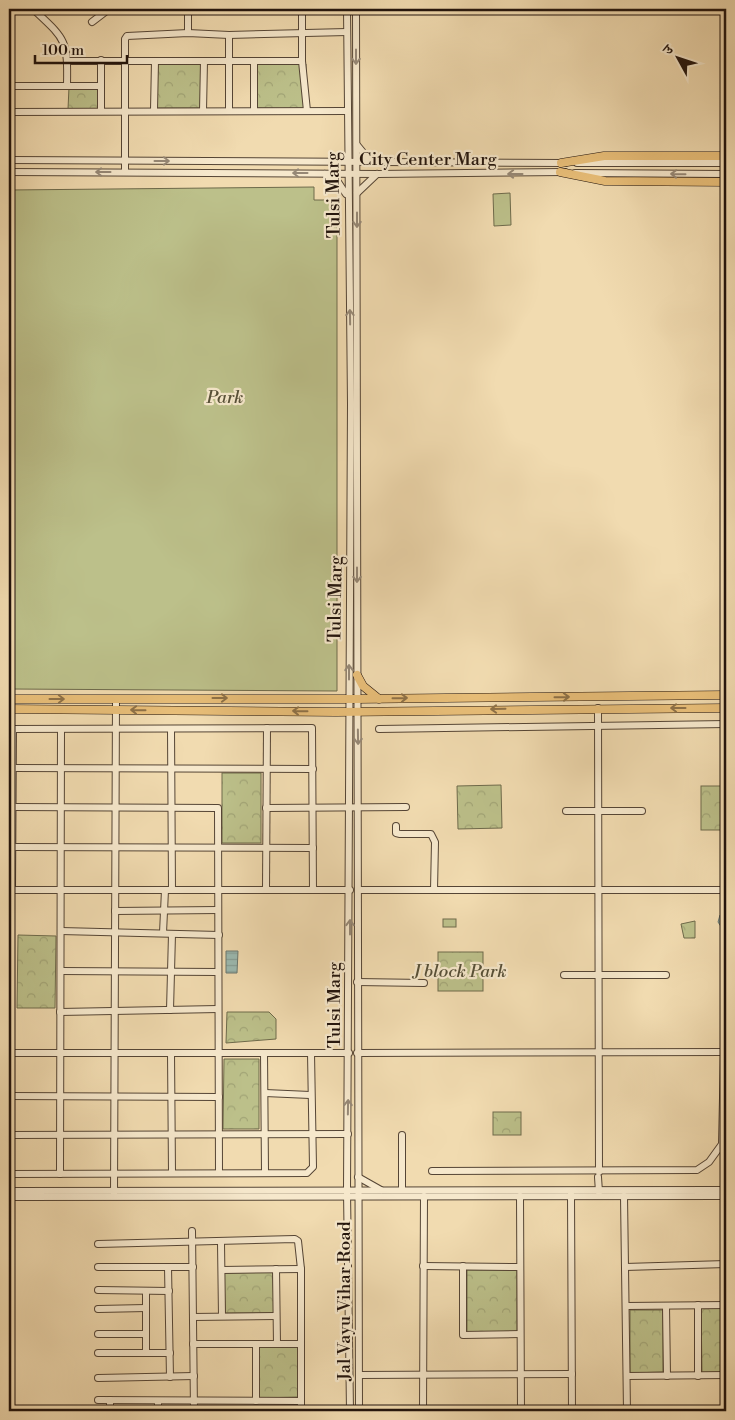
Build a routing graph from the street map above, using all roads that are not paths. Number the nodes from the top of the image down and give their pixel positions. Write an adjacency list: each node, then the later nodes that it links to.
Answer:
1 (33, 9): 14 (street)
2 (108, 9): 7 (street)
3 (188, 9): 9 (street)
4 (301, 9): 10 (street)
5 (347, 9): 8 (street, Tulsi Marg)
6 (356, 9): 32 (street, Tulsi Marg, one-way to 32)
7 (92, 22)
8 (347, 32): 10 (street); 30 (street, Tulsi Marg)
9 (188, 33): 11 (street); 13 (street)
10 (302, 33): 11 (street); 18 (street)
11 (229, 35): 17 (street)
12 (101, 60): 13 (street); 14 (street); 22 (street)
13 (126, 60): 15 (street); 24 (street)
14 (68, 61): 20 (street)
15 (154, 61): 16 (street); 25 (street)
16 (204, 61): 17 (street); 26 (street)
17 (230, 61): 19 (street); 27 (street)
18 (302, 61): 19 (street); 29 (street)
19 (254, 62): 28 (street)
20 (67, 85): 21 (street); 22 (street)
21 (9, 86)
22 (100, 86): 23 (street)
23 (101, 110): 24 (street); 31 (street)
24 (125, 110): 25 (street); 35 (street)
25 (154, 110): 26 (street)
26 (203, 110): 27 (street)
27 (229, 111): 28 (street)
28 (254, 111): 29 (street)
29 (307, 111): 30 (street)
30 (347, 111): 36 (street, Tulsi Marg)
31 (9, 112)
32 (356, 144): 37 (street, Tulsi Marg); 38 (street)
33 (726, 156): 39 (main road)
34 (9, 160): 35 (street, City Center Marg)
35 (125, 160): 36 (street, City Center Marg, one-way to 36); 42 (street)
36 (347, 162): 37 (street, City Center Marg); 45 (street, Tulsi Marg)
37 (357, 162): 38 (street, City Center Marg); 46 (street, Tulsi Marg)
38 (371, 162): 39 (street, City Center Marg)
39 (560, 163): 40 (street, City Center Marg)
40 (726, 163)
41 (9, 172): 42 (street, City Center Marg, one-way to 41)
42 (125, 172): 44 (street, City Center Marg, one-way to 42)
43 (560, 172): 47 (street, City Center Marg, one-way to 47); 48 (street, City Center Marg, one-way to 43); 49 (main road)
44 (324, 173): 45 (street, City Center Marg); 51 (street)
45 (347, 174): 46 (street, City Center Marg); 51 (street, Tulsi Marg)
46 (357, 174): 47 (street, City Center Marg); 50 (street, Tulsi Marg)
47 (378, 174): 50 (street)
48 (726, 174)
49 (726, 182)
50 (357, 194): 52 (street, Tulsi Marg, one-way to 52)
51 (348, 198): 52 (street, Tulsi Marg, one-way to 51)
52 (354, 404): 53 (street, Tulsi Marg, one-way to 53); 57 (street, Tulsi Marg, one-way to 52)
53 (357, 675): 57 (street, Tulsi Marg); 58 (main road)
54 (726, 695): 58 (main road, one-way to 54)
55 (9, 698): 56 (main road, one-way to 56)
56 (116, 699): 57 (main road, one-way to 57); 61 (street)
57 (353, 699): 58 (main road); 62 (street, Tulsi Marg)
58 (379, 699)
59 (726, 708): 63 (main road, one-way to 63)
60 (9, 709): 61 (main road)
61 (116, 710): 62 (main road, one-way to 61); 68 (street)
62 (353, 711): 63 (main road, one-way to 62); 83 (street, Tulsi Marg); 84 (street, Tulsi Marg, one-way to 84)
63 (598, 717): 64 (street); 70 (street); 87 (street)
64 (726, 724)
65 (267, 728): 69 (street); 75 (street); 76 (street)
66 (11, 729): 67 (street); 71 (street)
67 (61, 729): 68 (street); 72 (street)
68 (116, 729): 69 (street); 73 (street)
69 (171, 729): 74 (street)
70 (379, 729)
71 (13, 768): 72 (street); 77 (street)
72 (61, 768): 73 (street); 78 (street)
73 (116, 768): 74 (street); 80 (street)
74 (171, 768): 75 (street); 81 (street)
75 (267, 768): 76 (street); 82 (street)
76 (312, 769): 85 (street)
77 (13, 807): 78 (street); 90 (street)
78 (61, 807): 80 (street); 91 (street)
79 (406, 807): 84 (street)
80 (116, 808): 81 (street); 92 (street)
81 (172, 808): 95 (street); 96 (street)
82 (266, 808): 85 (street); 93 (street)
83 (350, 808): 84 (street); 85 (street); 104 (street, Tulsi Marg)
84 (358, 808): 105 (street, Tulsi Marg)
85 (313, 809): 94 (street)
86 (566, 811): 87 (street)
87 (598, 811): 88 (street); 107 (street)
88 (642, 811)
89 (396, 826): 106 (street)
90 (12, 846): 91 (street); 97 (street)
91 (61, 847): 92 (street); 98 (street)
92 (116, 848): 95 (street); 99 (street)
93 (266, 848): 94 (street); 96 (street); 102 (street)
94 (313, 848): 103 (street)
95 (172, 849): 96 (street); 100 (street)
96 (218, 849): 101 (street)
97 (10, 890): 98 (street)
98 (61, 890): 99 (street); 112 (street)
99 (115, 890): 100 (street); 110 (street)
100 (168, 890): 101 (street); 111 (street)
101 (218, 890): 102 (street); 109 (street)
102 (266, 890): 103 (street)
103 (313, 890): 104 (street)
104 (350, 890): 138 (street, Tulsi Marg, one-way to 104)
105 (358, 890): 106 (street); 124 (street, Tulsi Marg)
106 (434, 890): 107 (street)
107 (598, 890): 108 (street); 123 (street)
108 (726, 890)
109 (218, 910): 111 (street); 116 (street)
110 (115, 911): 111 (street); 113 (street)
111 (164, 912): 114 (street)
112 (61, 931): 113 (street); 117 (street)
113 (115, 932): 114 (street); 118 (street)
114 (163, 933): 115 (street)
115 (172, 934): 116 (street); 119 (street)
116 (219, 934): 120 (street)
117 (61, 971): 118 (street); 129 (street)
118 (115, 971): 119 (street); 128 (street)
119 (172, 971): 120 (street); 127 (street)
120 (218, 972): 126 (street)
121 (666, 974): 123 (street)
122 (564, 975): 123 (street)
123 (599, 975): 140 (street)
124 (357, 982): 125 (street); 139 (street, Tulsi Marg)
125 (424, 983)
126 (218, 1009): 127 (street); 135 (street)
127 (170, 1010): 128 (street)
128 (115, 1011): 129 (street); 133 (street)
129 (60, 1012): 132 (street)
130 (725, 1052): 140 (street); 157 (street)
131 (10, 1053): 132 (street); 143 (street)
132 (60, 1053): 133 (street); 144 (street)
133 (115, 1053): 134 (street); 145 (street)
134 (171, 1053): 135 (street); 146 (street)
135 (219, 1053): 136 (street); 147 (street)
136 (264, 1053): 137 (street); 141 (street)
137 (311, 1053): 138 (street); 142 (street)
138 (349, 1053): 153 (street, Tulsi Marg, one-way to 138)
139 (357, 1053): 140 (street); 167 (street, Tulsi Marg)
140 (599, 1053): 163 (street)
141 (265, 1093): 142 (street); 151 (street)
142 (310, 1095): 152 (street)
143 (10, 1096): 144 (street); 154 (street)
144 (60, 1096): 145 (street); 155 (street)
145 (115, 1096): 146 (street); 148 (street)
146 (172, 1097): 147 (street); 149 (street)
147 (219, 1097): 150 (street)
148 (115, 1134): 149 (street); 155 (street); 166 (street)
149 (172, 1134): 150 (street); 161 (street)
150 (219, 1134): 151 (street); 162 (street)
151 (265, 1134): 152 (street); 160 (street)
152 (313, 1134): 153 (street); 160 (street)
153 (348, 1134): 175 (street, Tulsi Marg)
154 (10, 1135): 155 (street); 158 (street)
155 (60, 1135): 165 (street)
156 (402, 1135): 169 (street)
157 (724, 1144): 163 (street)
158 (9, 1146)
159 (432, 1171): 163 (street)
160 (265, 1172): 162 (street)
161 (172, 1173): 162 (street); 166 (street)
162 (219, 1173)
163 (599, 1173): 173 (street)
164 (9, 1174): 165 (street)
165 (60, 1174): 166 (street)
166 (114, 1174): 174 (street)
167 (358, 1177): 168 (street); 176 (street, Tulsi Marg)
168 (382, 1190): 169 (street); 176 (street)
169 (402, 1190): 172 (street)
170 (726, 1190): 173 (street)
171 (9, 1191): 174 (street)
172 (571, 1193): 173 (street); 178 (street); 220 (street)
173 (599, 1193): 179 (street)
174 (114, 1194): 175 (street); 181 (street)
175 (347, 1194): 176 (street); 240 (street, Jal Vayu Vihar Road)
176 (358, 1194): 177 (street); 221 (street, Jal Vayu Vihar Road)
177 (424, 1196): 178 (street); 187 (street)
178 (520, 1196): 189 (street)
179 (624, 1196): 180 (street); 190 (street)
180 (726, 1196)
181 (9, 1197)
182 (192, 1230): 183 (street)
183 (193, 1243): 184 (street); 185 (street); 193 (street)
184 (221, 1243): 194 (street); 196 (street)
185 (98, 1244)
186 (726, 1264): 190 (street)
187 (423, 1266): 188 (street); 222 (street)
188 (463, 1266): 189 (street); 211 (street)
189 (520, 1266): 211 (street)
190 (625, 1266): 202 (street)
191 (98, 1267): 192 (street)
192 (168, 1267): 193 (street); 199 (street)
193 (193, 1267): 208 (street)
194 (301, 1268): 195 (street); 215 (street)
195 (276, 1269): 196 (street); 207 (street)
196 (222, 1270): 206 (street)
197 (98, 1290): 198 (street)
198 (146, 1290): 199 (street); 204 (street)
199 (169, 1291): 216 (street)
200 (698, 1305): 201 (street); 203 (street); 226 (street)
201 (726, 1305)
202 (626, 1306): 203 (street); 224 (street)
203 (666, 1306): 225 (street)
204 (146, 1308): 205 (street); 210 (street)
205 (98, 1309)
206 (222, 1316): 207 (street); 208 (street)
207 (276, 1316): 214 (street)
208 (193, 1317): 212 (street)
209 (98, 1334): 210 (street)
210 (146, 1334): 218 (street)
211 (520, 1334): 219 (street)
212 (193, 1344): 213 (street); 223 (street)
213 (256, 1344): 214 (street); 234 (street)
214 (277, 1344): 215 (street)
215 (301, 1344): 235 (street)
216 (170, 1352): 218 (street); 228 (street)
217 (98, 1353): 218 (street)
218 (146, 1353)
219 (520, 1374): 220 (street); 222 (street); 243 (street)
220 (572, 1374): 244 (street)
221 (359, 1375): 222 (street); 241 (street, Jal Vayu Vihar Road)
222 (423, 1375): 242 (street)
223 (194, 1376): 228 (street); 233 (street)
224 (627, 1376): 225 (street); 245 (street)
225 (667, 1376): 226 (street)
226 (698, 1376): 227 (street)
227 (726, 1376)
228 (170, 1377): 229 (street)
229 (98, 1378)
230 (98, 1400): 231 (street)
231 (110, 1400): 232 (street); 236 (street)
232 (158, 1401): 233 (street); 237 (street)
233 (194, 1401): 234 (street); 238 (street)
234 (256, 1401): 235 (street)
235 (301, 1401): 239 (street)
236 (110, 1411)
237 (158, 1411)
238 (194, 1411)
239 (301, 1411)
240 (350, 1411)
241 (359, 1411)
242 (423, 1411)
243 (521, 1411)
244 (572, 1411)
245 (627, 1411)

